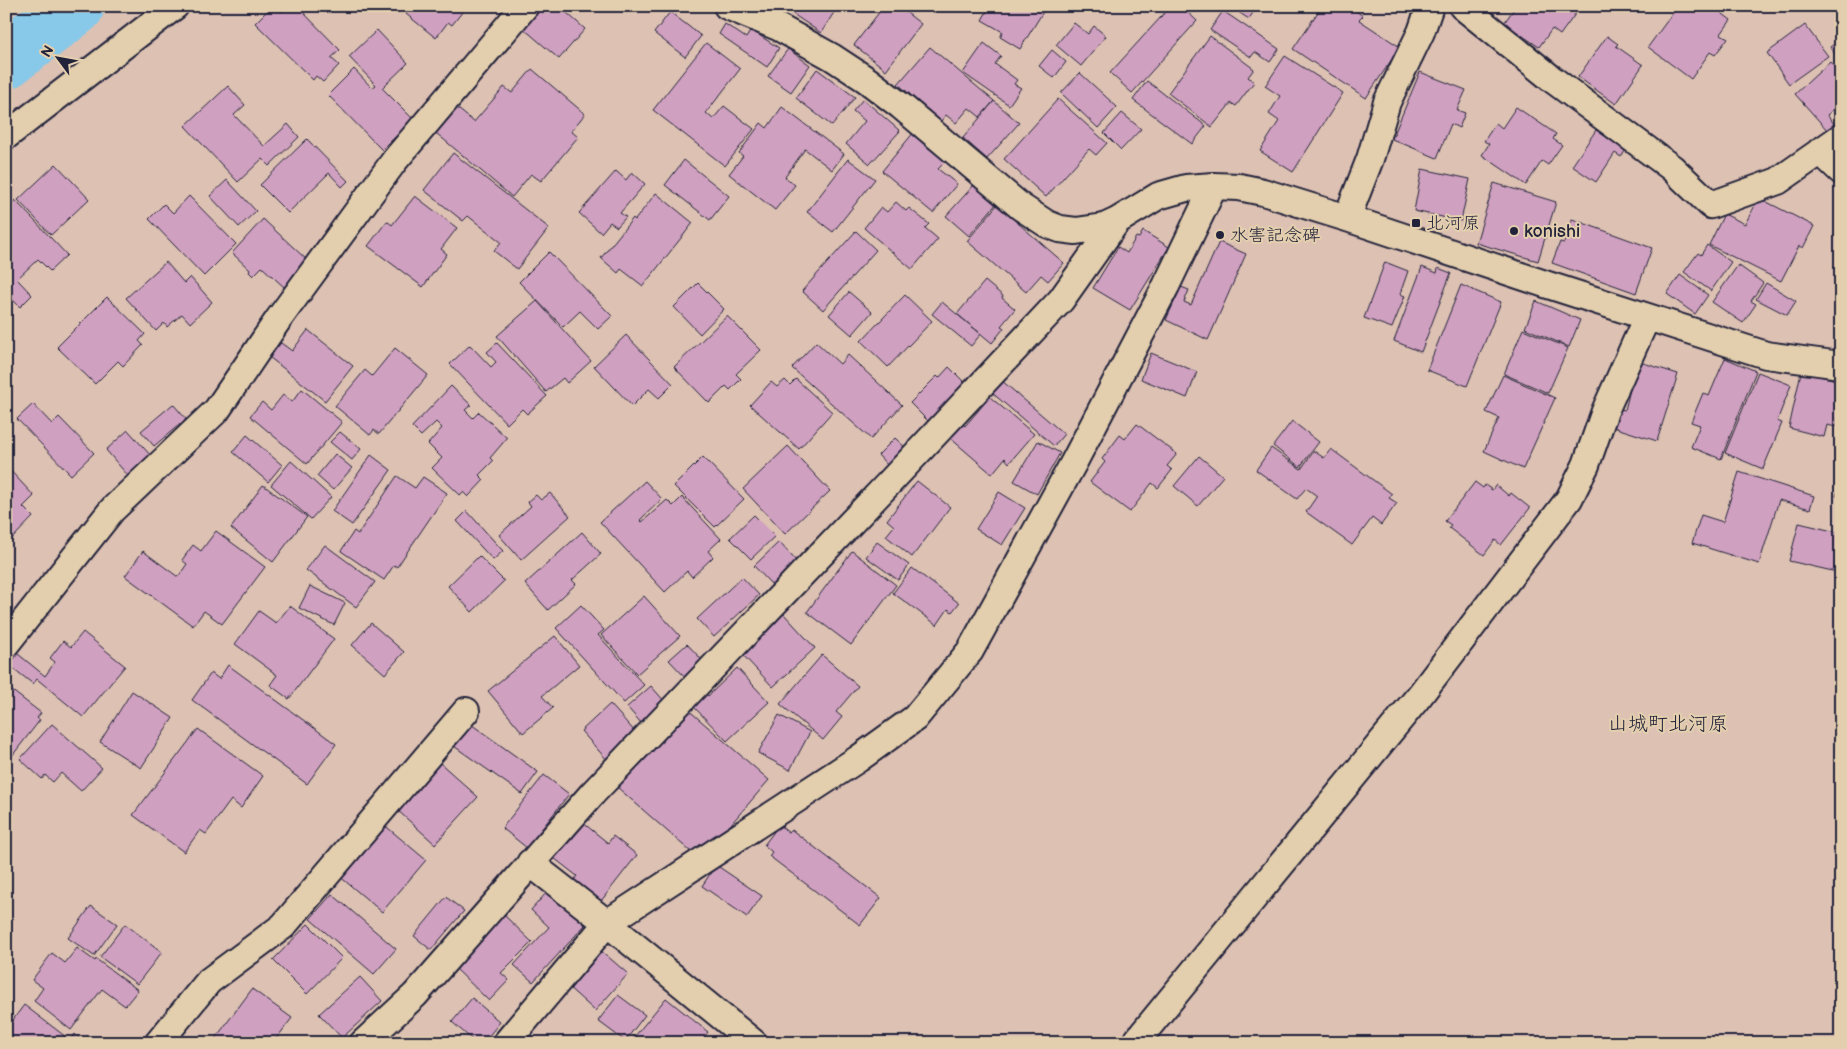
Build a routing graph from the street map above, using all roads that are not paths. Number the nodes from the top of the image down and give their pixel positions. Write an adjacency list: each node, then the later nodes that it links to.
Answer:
1 (175, 6): 6 (street)
2 (525, 6): 14 (street)
3 (726, 6): 11 (street)
4 (1430, 6): 10 (street)
5 (1462, 6): 7 (street)
6 (6, 136)
7 (1830, 144): 8 (street)
8 (1841, 172)
9 (1214, 186): 10 (street); 11 (street); 17 (street)
10 (1347, 218): 12 (street)
11 (1117, 221): 16 (street)
12 (1647, 317): 13 (street); 22 (street)
13 (1841, 365)
14 (6, 644)
15 (466, 710): 18 (street)
16 (530, 863): 17 (street); 19 (street)
17 (607, 923): 20 (street); 21 (street)
18 (158, 1043)
19 (364, 1043)
20 (506, 1043)
21 (754, 1043)
22 (1135, 1043)

